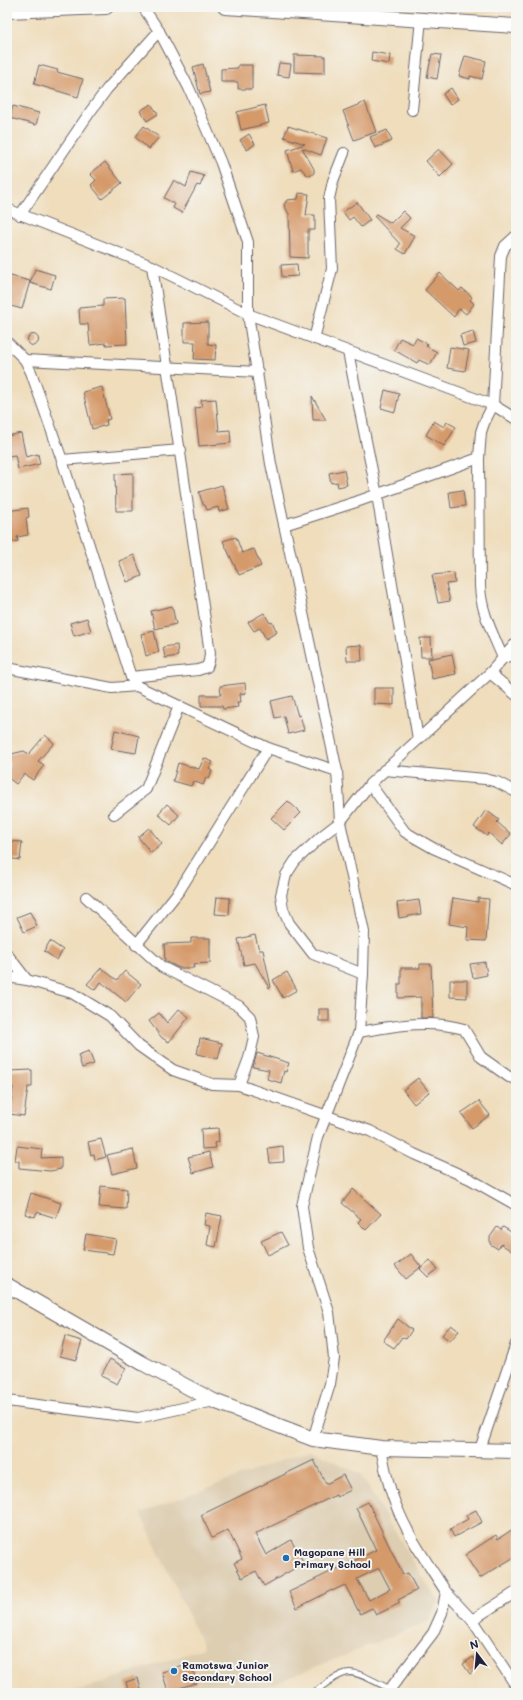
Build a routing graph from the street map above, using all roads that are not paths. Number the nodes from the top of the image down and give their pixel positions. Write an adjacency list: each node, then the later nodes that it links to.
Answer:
1 (9, 7): 6 (street)
2 (106, 7): 6 (street)
3 (143, 7): 9 (street)
4 (225, 7): 5 (street)
5 (297, 9): 7 (street)
6 (7, 11)
7 (421, 19): 8 (street); 10 (street)
8 (516, 26)
9 (159, 31): 13 (street); 16 (street)
10 (412, 110)
11 (344, 153): 17 (street)
12 (7, 209): 13 (street)
13 (20, 215): 15 (street)
14 (516, 236): 23 (street)
15 (152, 266): 16 (street); 21 (street)
16 (248, 314): 17 (street); 22 (street)
17 (314, 339): 19 (street)
18 (7, 342): 20 (street)
19 (348, 352): 23 (street); 28 (street)
20 (25, 360): 21 (street); 27 (street)
21 (167, 368): 22 (street); 25 (street)
22 (258, 372): 29 (street)
23 (493, 405): 24 (street); 26 (street)
24 (516, 419)
25 (181, 450): 27 (street); 35 (street)
26 (479, 458): 28 (street); 32 (street)
27 (62, 460): 35 (street)
28 (377, 495): 29 (street); 39 (street)
29 (284, 525): 42 (street)
30 (516, 643): 32 (street)
31 (516, 654): 32 (street)
32 (503, 658): 34 (street)
33 (7, 668): 36 (street)
34 (490, 673): 37 (street); 39 (street)
35 (131, 677): 36 (street)
36 (137, 686): 38 (street)
37 (516, 695)
38 (179, 706): 40 (street); 45 (street)
39 (418, 739): 41 (street)
40 (268, 748): 42 (street); 49 (street)
41 (384, 770): 43 (street); 44 (street)
42 (337, 771): 46 (street)
43 (370, 784): 46 (street); 47 (street)
44 (515, 789)
45 (114, 814)
46 (340, 822): 51 (street); 51 (street)
47 (516, 885)
48 (86, 897): 49 (street)
49 (136, 945): 56 (street)
50 (7, 954): 53 (street)
51 (364, 974): 54 (street)
52 (7, 977): 53 (street)
53 (27, 980): 56 (street)
54 (359, 1032): 55 (street); 57 (street)
55 (516, 1079)
56 (239, 1084): 57 (street)
57 (326, 1114): 58 (street); 63 (street)
58 (516, 1205)
59 (7, 1285): 62 (street)
60 (516, 1344): 65 (street)
61 (7, 1401): 62 (street)
62 (214, 1401): 63 (street)
63 (313, 1439): 64 (street)
64 (381, 1448): 65 (street); 67 (street)
65 (480, 1449): 66 (street)
66 (516, 1451)
67 (446, 1592): 69 (street); 71 (street)
68 (516, 1592): 69 (street)
69 (472, 1620): 70 (street)
70 (516, 1686)
71 (388, 1691): 72 (lane)
72 (313, 1693)

